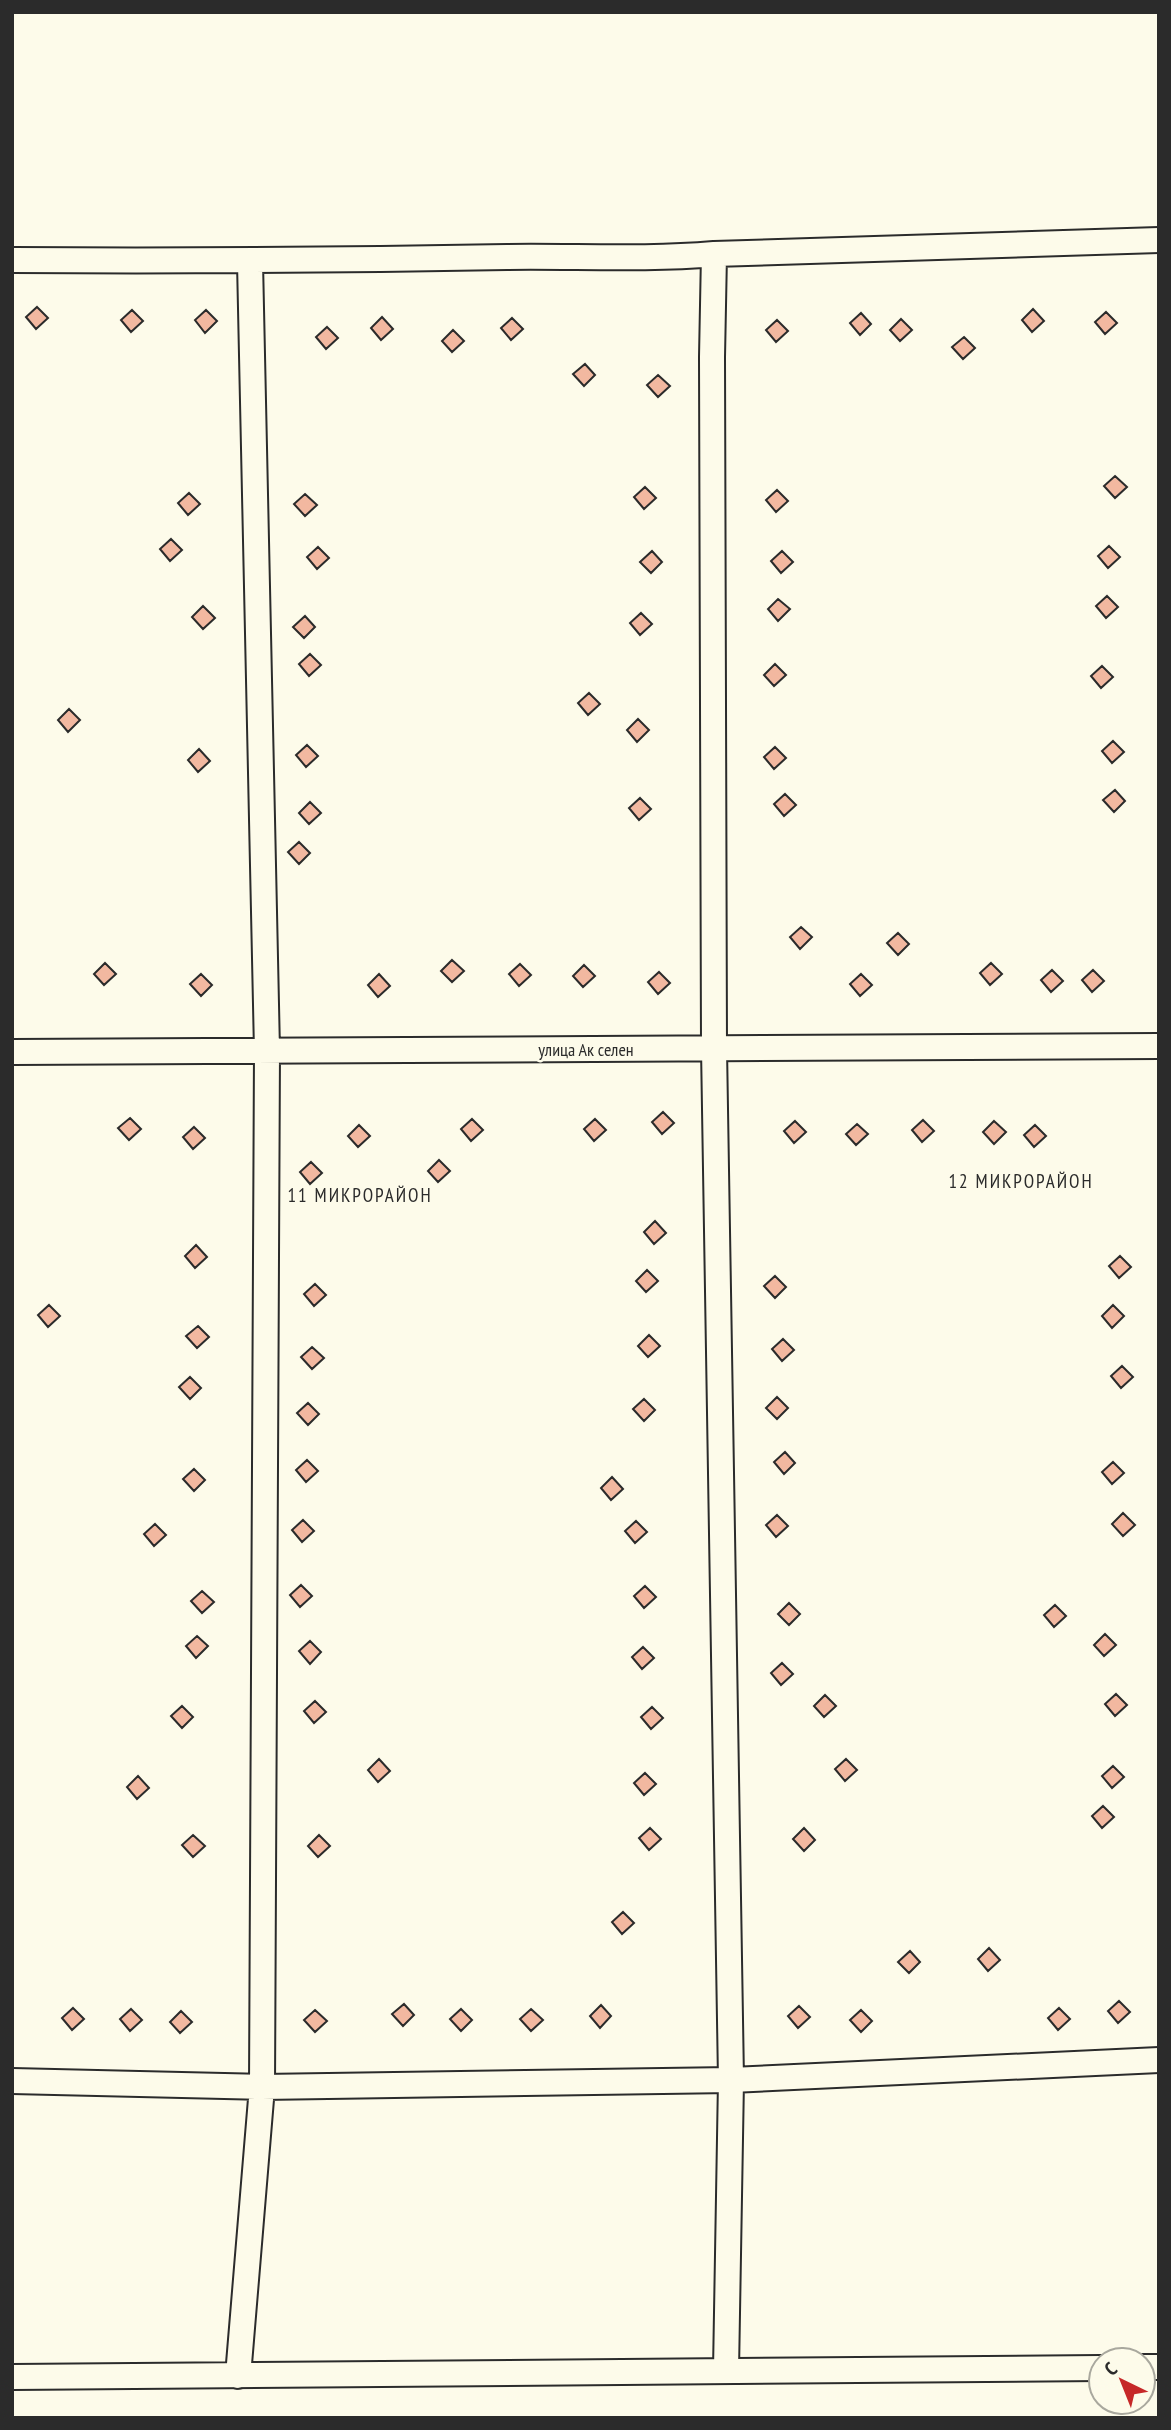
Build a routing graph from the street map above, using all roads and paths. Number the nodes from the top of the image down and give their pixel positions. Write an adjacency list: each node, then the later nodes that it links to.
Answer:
1 (1159, 240): 2 (street)
2 (714, 254): 4 (street); 6 (street)
3 (12, 260): 4 (street)
4 (250, 262): 7 (street)
5 (1159, 1046): 6 (street, улица Ак селен)
6 (714, 1048): 7 (street, улица Ак селен); 10 (street)
7 (267, 1051): 8 (street, улица Ак селен); 12 (street)
8 (12, 1052)
9 (1159, 2060): 10 (street)
10 (731, 2080): 12 (street); 14 (street)
11 (12, 2081): 12 (street)
12 (262, 2087): 15 (street)
13 (1087, 2368): 14 (street)
14 (726, 2371): 15 (street)
15 (238, 2376): 16 (street)
16 (12, 2377)

